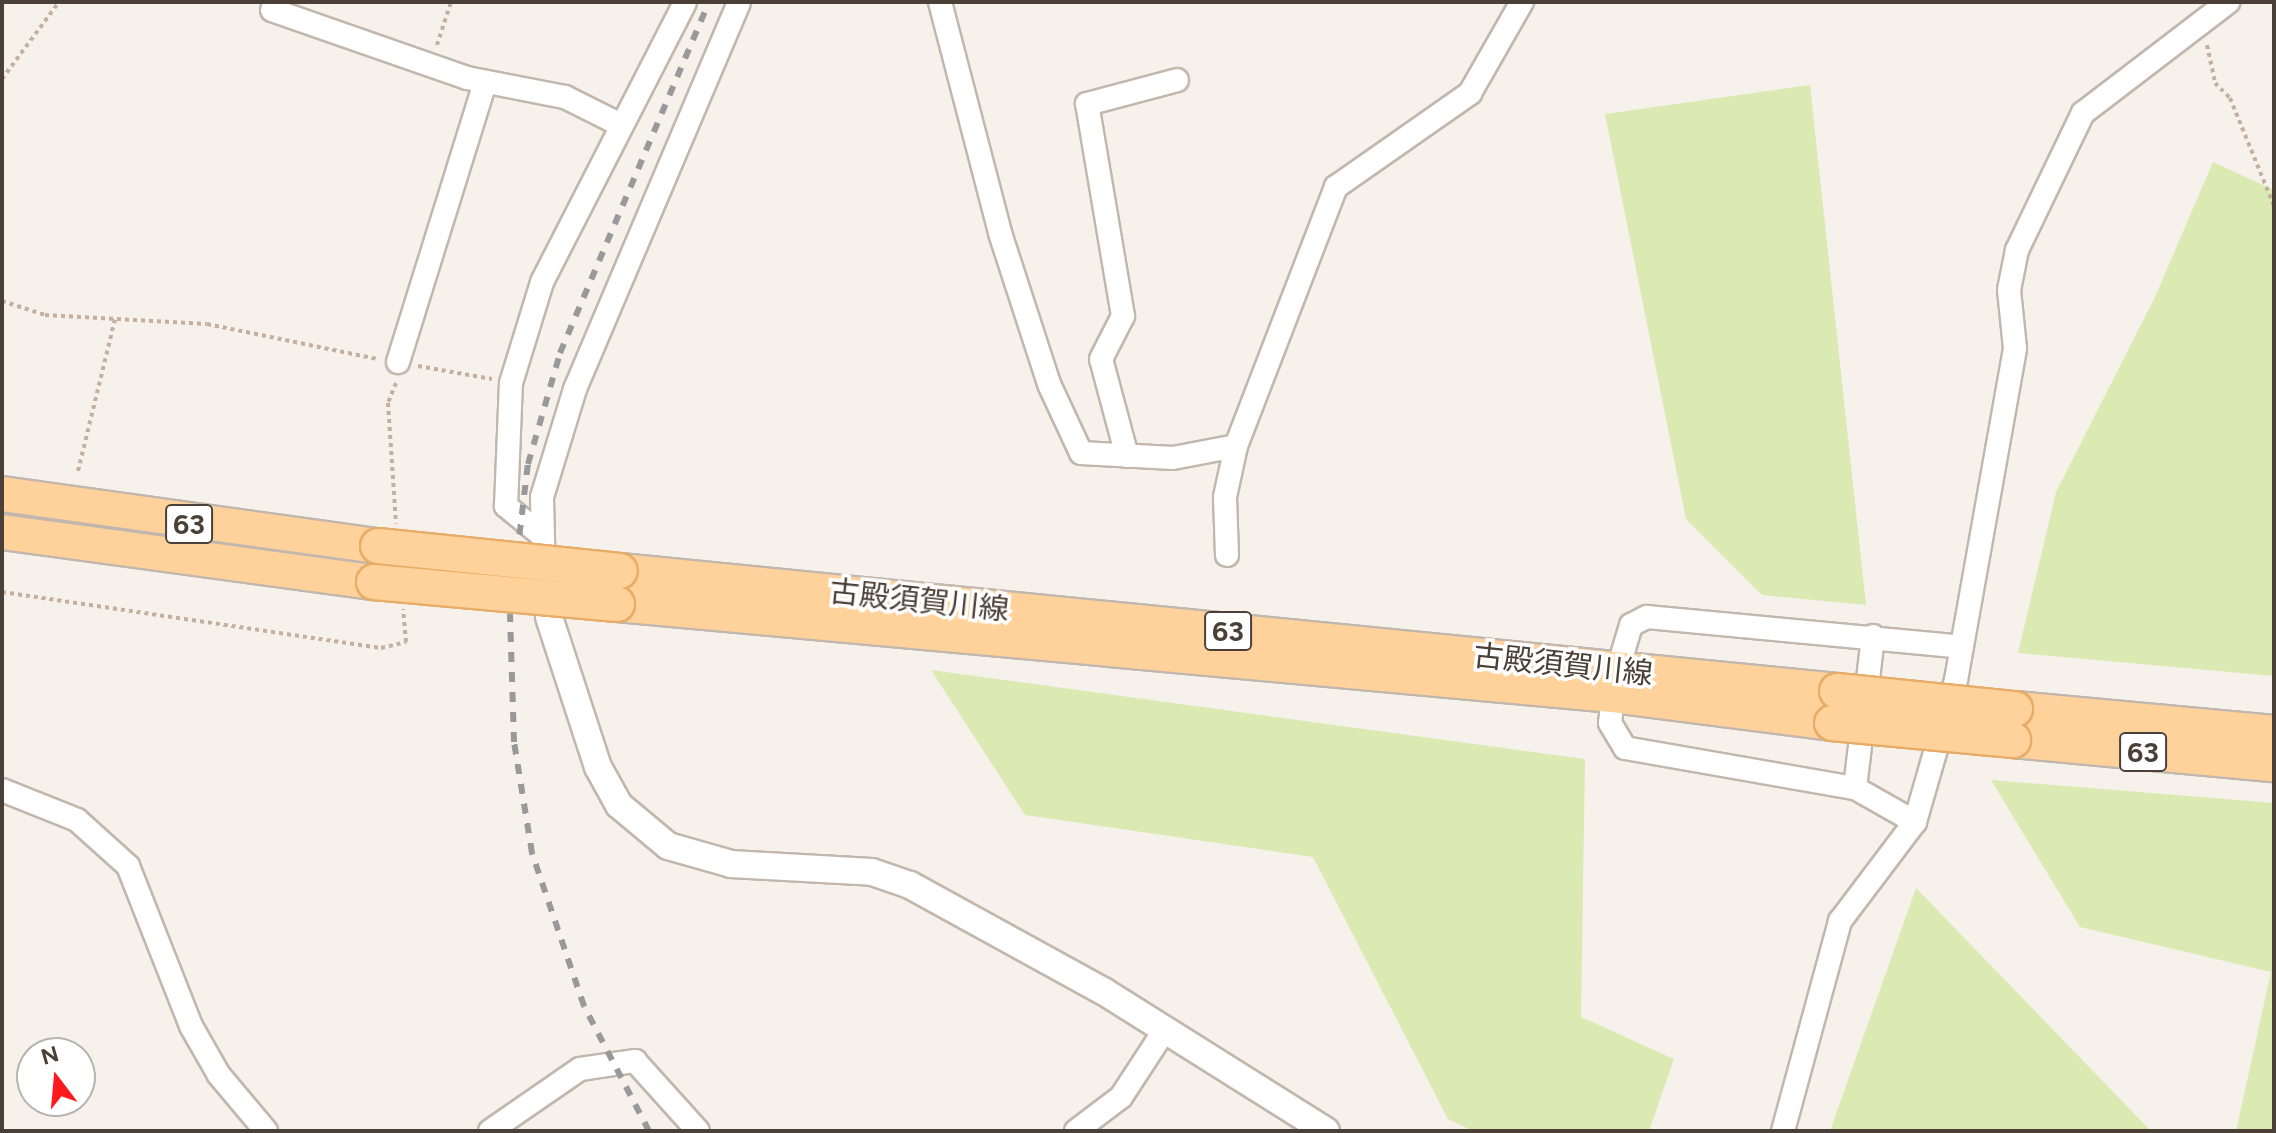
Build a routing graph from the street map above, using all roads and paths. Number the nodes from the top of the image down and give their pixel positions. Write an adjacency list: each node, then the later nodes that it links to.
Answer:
1 (59, 2): 11 (path)
2 (451, 2): 10 (path)
3 (685, 2): 14 (street)
4 (739, 2): 25 (street)
5 (940, 2): 21 (street)
6 (1522, 2): 20 (street)
7 (2228, 2): 9 (street)
8 (272, 10): 10 (street)
9 (2204, 27): 15 (path); 30 (street)
10 (430, 66): 13 (street)
11 (2, 79)
12 (1177, 80): 21 (street)
13 (485, 82): 14 (street); 18 (street)
14 (621, 125): 19 (street)
15 (2274, 206)
16 (2, 301): 17 (path)
17 (115, 319): 18 (path); 22 (path)
18 (398, 362): 19 (path)
19 (511, 383): 25 (street)
20 (1236, 446): 21 (street); 26 (street)
21 (1127, 456)
22 (78, 471)
23 (2, 494): 27 (main road, 古殿須賀川線 / 63, bridge)
24 (2, 532): 27 (main road, 古殿須賀川線 / 63, bridge)
25 (539, 533): 28 (street)
26 (1227, 555)
27 (618, 588): 31 (main road, 古殿須賀川線 / 63)
28 (549, 617): 38 (street)
29 (1873, 636): 30 (street); 31 (street); 35 (street)
30 (1962, 647): 37 (street)
31 (1615, 683): 32 (main road, 古殿須賀川線 / 63, bridge); 35 (street)
32 (2014, 724): 33 (main road, 63); 34 (main road, 63)
33 (2274, 733)
34 (2274, 764)
35 (1855, 788): 37 (street)
36 (2, 790): 39 (street)
37 (1915, 822): 44 (street)
38 (1162, 1034): 42 (street); 43 (street)
39 (266, 1131)
40 (490, 1131): 41 (street)
41 (698, 1131)
42 (1076, 1131)
43 (1326, 1131)
44 (1783, 1131)

